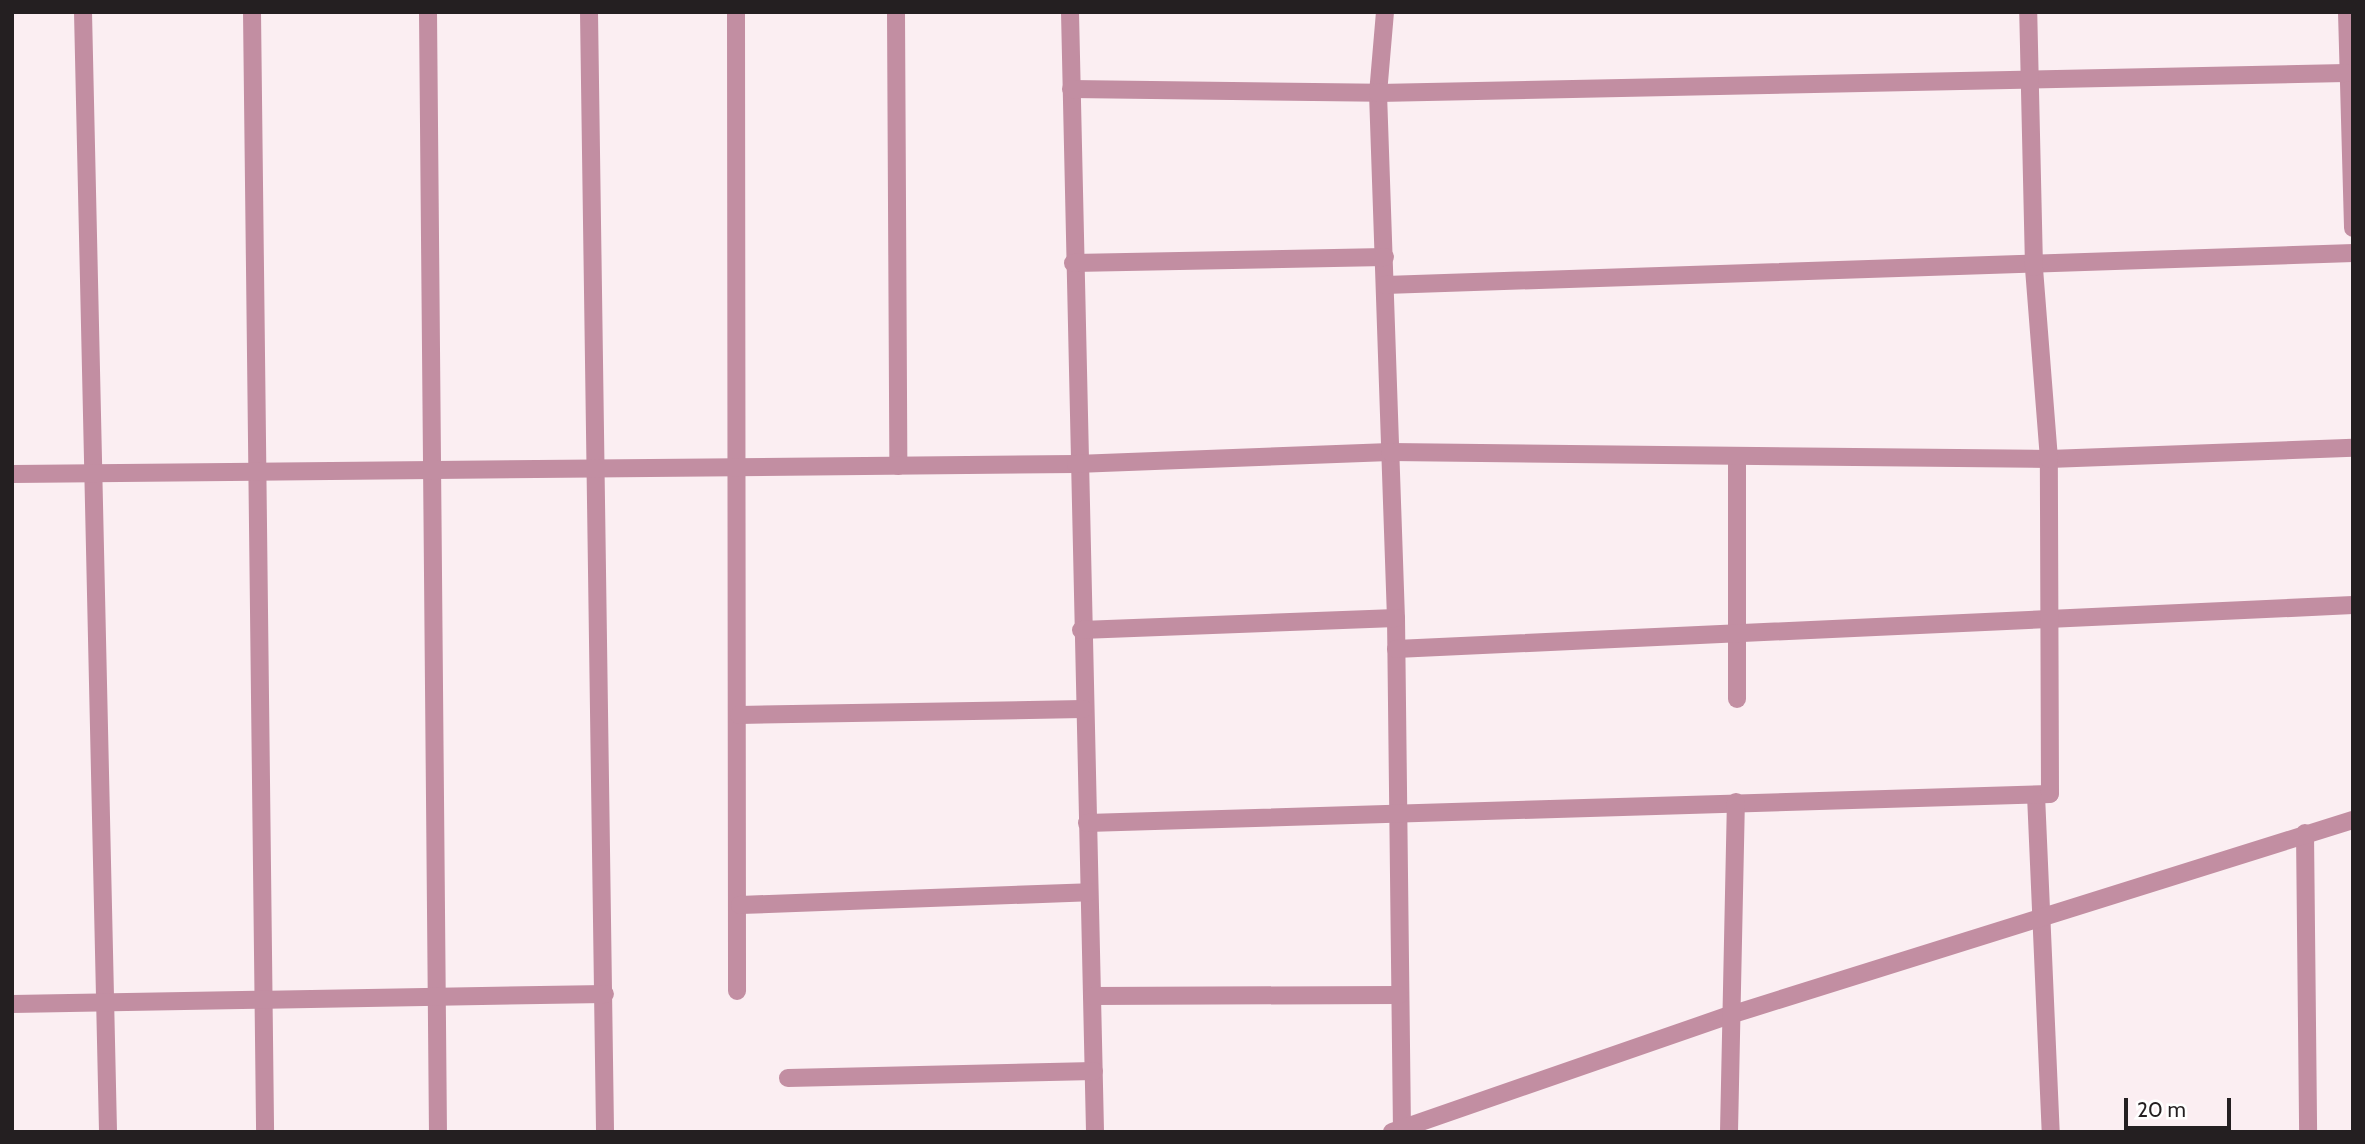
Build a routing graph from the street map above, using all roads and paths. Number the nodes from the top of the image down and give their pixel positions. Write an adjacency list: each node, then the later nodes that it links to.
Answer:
1 (83, 12): 31 (street)
2 (252, 12): 30 (street)
3 (428, 12): 29 (street)
4 (589, 12): 28 (street)
5 (736, 12): 27 (street)
6 (896, 12): 26 (street)
7 (1070, 12): 13 (street)
8 (1385, 12): 14 (street)
9 (2028, 12): 12 (street)
10 (2347, 12): 11 (street)
11 (2346, 74): 12 (street); 15 (street)
12 (2030, 83): 14 (street); 19 (street)
13 (1071, 89): 14 (street); 18 (street)
14 (1378, 93): 17 (street)
15 (2353, 228)
16 (2353, 253): 19 (street)
17 (1385, 257): 18 (street); 20 (street)
18 (1073, 263): 25 (street)
19 (2034, 267): 20 (street); 23 (street)
20 (1385, 285): 22 (street)
21 (2353, 448): 23 (street)
22 (1390, 452): 24 (street); 25 (street); 35 (street)
23 (2049, 458): 24 (street); 34 (street)
24 (1737, 459): 37 (street)
25 (1076, 464): 26 (street); 36 (street)
26 (898, 466): 27 (street)
27 (738, 467): 28 (street); 41 (street)
28 (592, 469): 29 (street); 52 (street)
29 (432, 470): 30 (street); 55 (street)
30 (256, 472): 31 (street); 56 (street)
31 (93, 473): 32 (street); 57 (street)
32 (12, 474)
33 (2353, 605): 34 (street)
34 (2053, 617): 37 (street); 42 (street)
35 (1396, 618): 36 (street); 38 (street)
36 (1081, 630): 40 (street)
37 (1737, 630): 38 (street); 39 (street)
38 (1396, 649): 44 (street)
39 (1737, 699)
40 (1083, 709): 41 (street); 46 (street)
41 (738, 715): 49 (street)
42 (2036, 795): 43 (street); 50 (street)
43 (1735, 802): 44 (street); 59 (street)
44 (1399, 811): 46 (street); 54 (street)
45 (2353, 820): 47 (street)
46 (1087, 823): 48 (street)
47 (2305, 833): 50 (street); 70 (street)
48 (1089, 892): 49 (street); 53 (street)
49 (740, 905): 51 (street)
50 (2041, 919): 59 (street); 69 (street)
51 (737, 991)
52 (605, 994): 55 (street); 66 (street)
53 (1092, 996): 54 (street); 60 (street)
54 (1399, 996): 62 (street)
55 (437, 997): 56 (street); 65 (street)
56 (262, 1000): 57 (street); 64 (street)
57 (105, 1002): 58 (street); 63 (street)
58 (12, 1004)
59 (1727, 1016): 62 (street); 68 (street)
60 (1094, 1071): 61 (street); 67 (street)
61 (788, 1078)
62 (1398, 1131)
63 (108, 1132)
64 (265, 1132)
65 (438, 1132)
66 (605, 1132)
67 (1095, 1132)
68 (1729, 1132)
69 (2051, 1132)
70 (2308, 1132)

